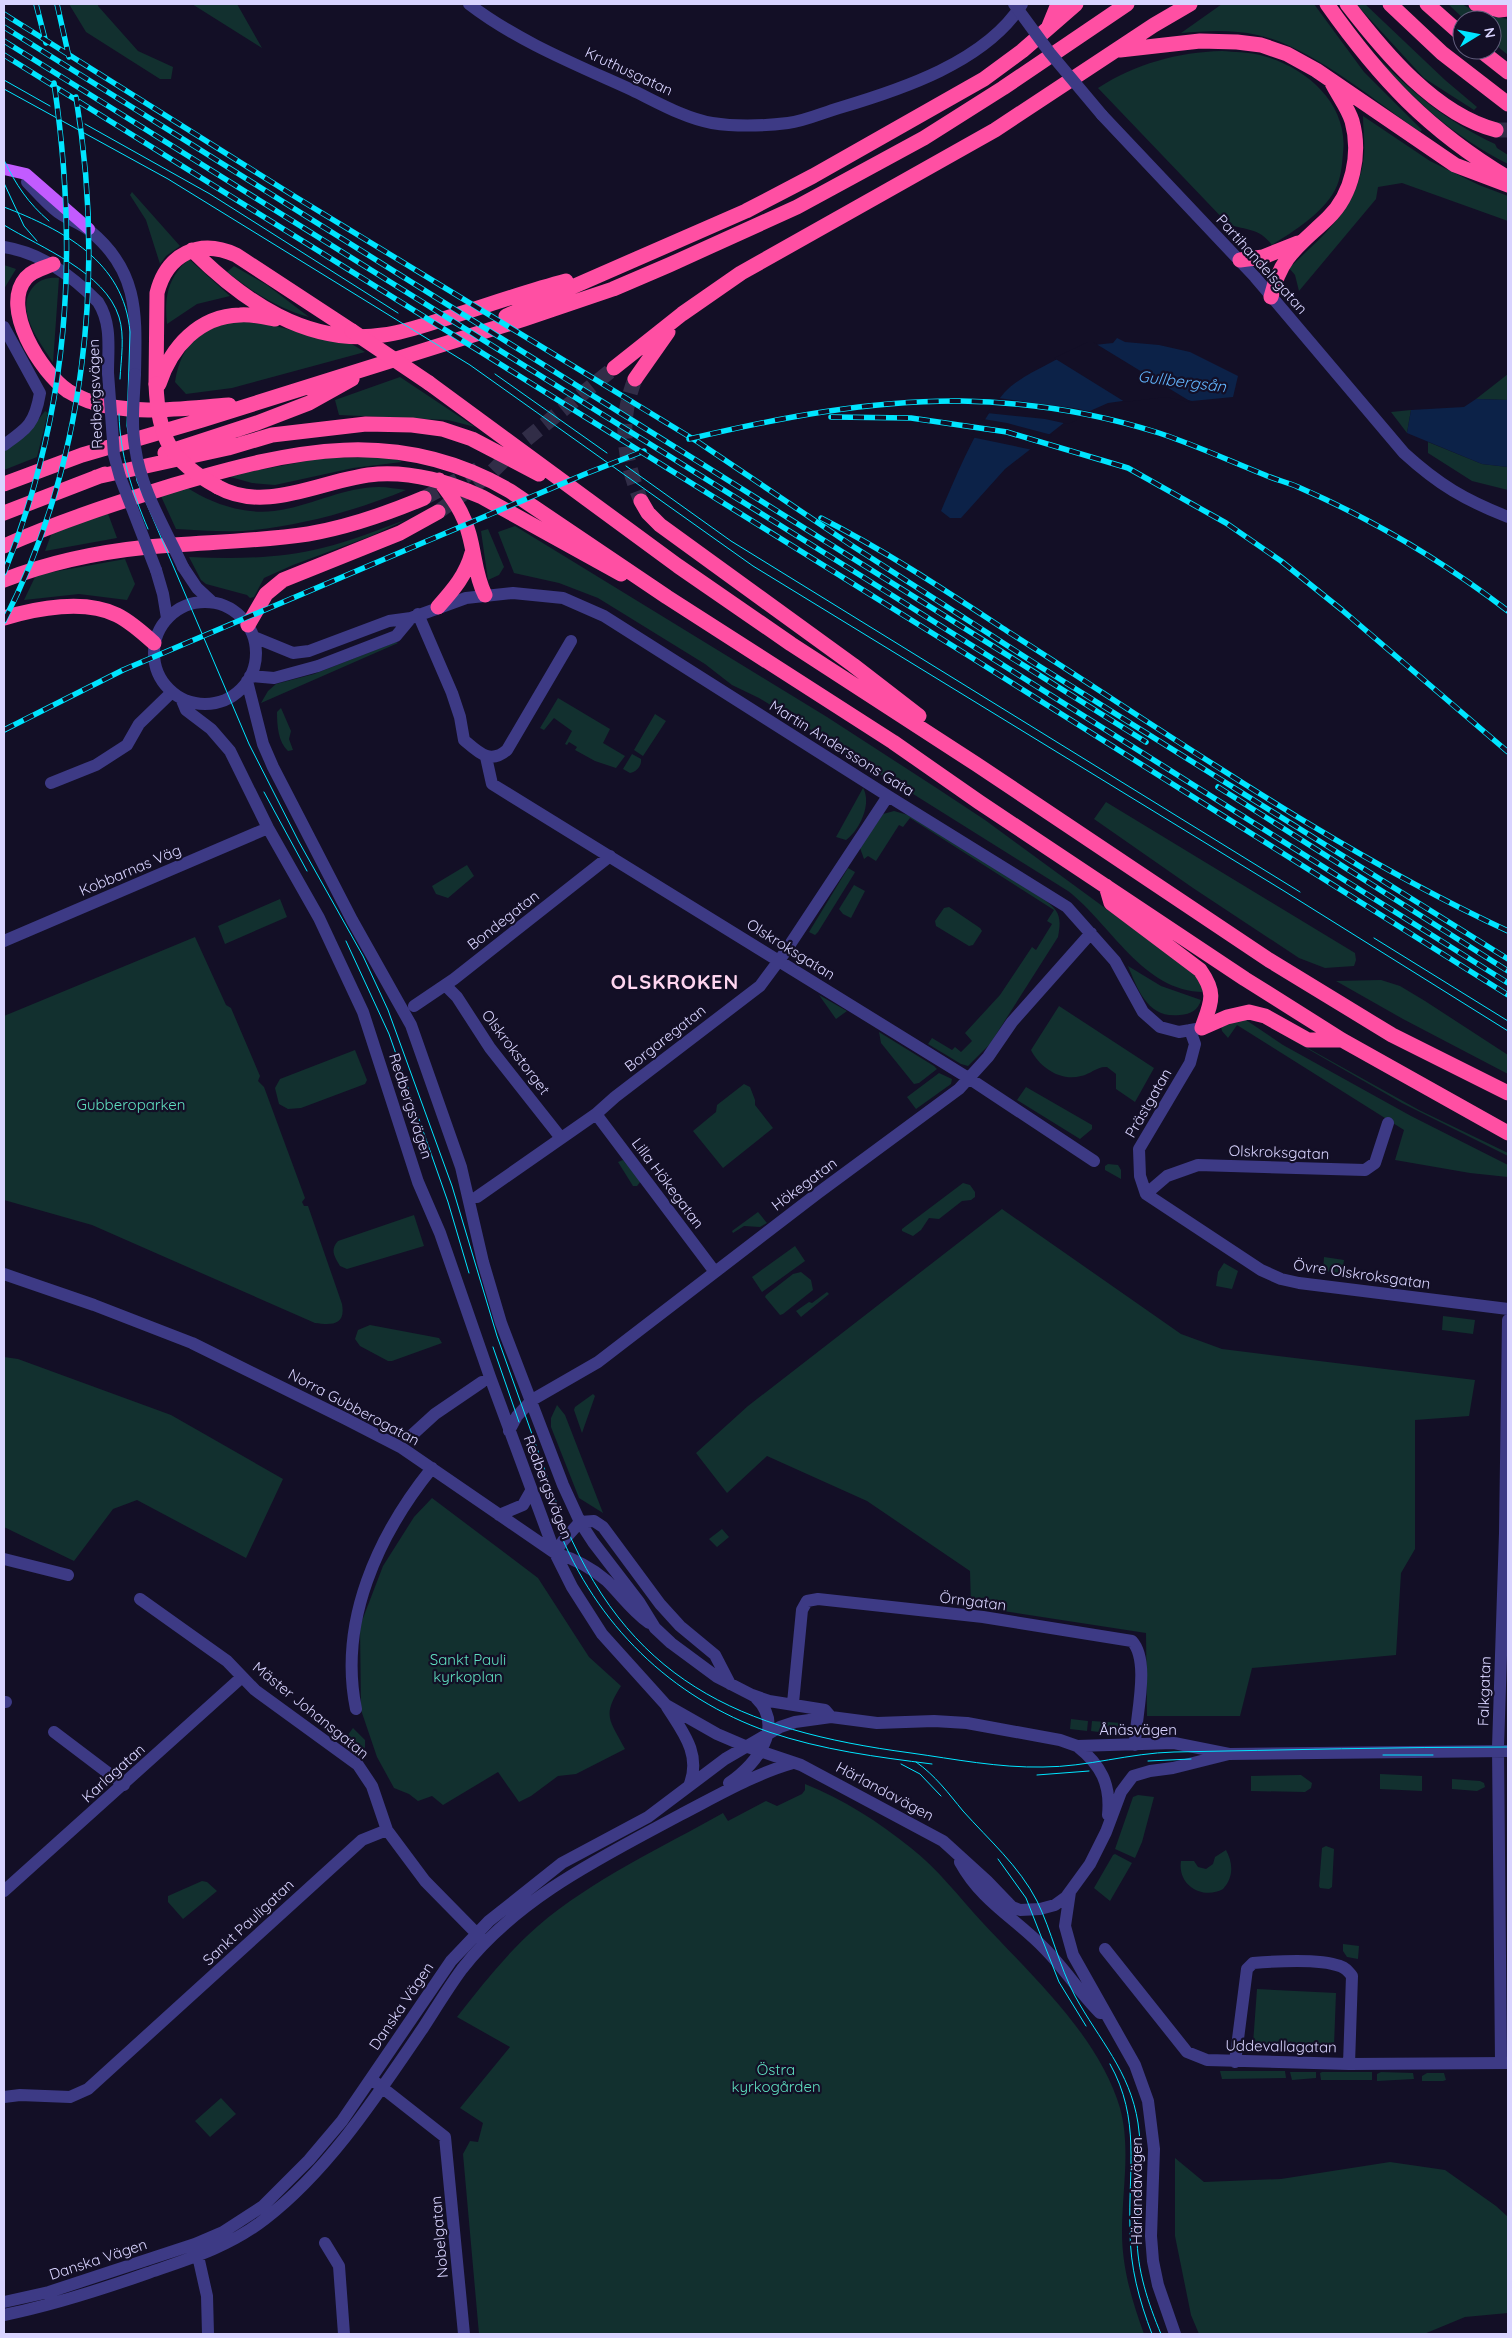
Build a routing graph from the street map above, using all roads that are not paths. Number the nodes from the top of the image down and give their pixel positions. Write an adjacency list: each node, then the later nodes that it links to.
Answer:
1 (469, 4): 3 (street, Kruthusgatan)
2 (1014, 4): 32 (street, Partihandelsgatan, bridge)
3 (1022, 4)
4 (1058, 4): 17 (highway)
5 (1076, 4): 17 (highway)
6 (1127, 4): 39 (highway)
7 (1175, 4): 15 (highway)
8 (1190, 4): 15 (highway)
9 (1326, 4): 26 (highway)
10 (1347, 4): 23 (highway)
11 (1390, 4): 22 (highway)
12 (1427, 4): 16 (highway)
13 (1476, 4): 14 (highway)
14 (1508, 9)
15 (1154, 25): 18 (highway)
16 (1452, 26)
17 (1048, 30): 34 (highway)
18 (1116, 50): 21 (highway); 36 (highway)
19 (1493, 60): 20 (highway)
20 (1508, 72)
21 (1330, 80): 27 (highway); 29 (highway)
22 (1508, 104)
23 (1496, 130)
24 (4, 169): 28 (main road)
25 (4, 175): 28 (street)
26 (1508, 178)
27 (1508, 185)
28 (89, 230): 60 (street, bridge)
29 (1300, 242): 32 (highway); 35 (highway)
30 (4, 247): 33 (street, Redbergsvägen)
31 (192, 250): 37 (highway); 43 (highway); 51 (highway, bridge)
32 (1240, 260): 35 (street, Partihandelsgatan)
33 (53, 264): 44 (highway); 64 (street, Redbergsvägen, bridge)
34 (614, 268): 37 (highway); 39 (highway)
35 (1271, 296): 54 (street, Partihandelsgatan)
36 (682, 314): 41 (highway); 42 (highway)
37 (289, 321): 43 (highway)
38 (4, 327): 45 (street)
39 (451, 341): 40 (highway)
40 (376, 365): 44 (highway); 46 (highway)
41 (614, 368)
42 (635, 379)
43 (157, 384): 47 (highway, bridge)
44 (248, 404): 48 (highway)
45 (4, 446)
46 (96, 477): 51 (highway); 53 (highway)
47 (438, 480): 56 (highway); 59 (highway)
48 (4, 484)
49 (424, 498): 57 (highway)
50 (641, 500): 71 (highway)
51 (597, 507): 71 (highway)
52 (438, 512): 65 (highway)
53 (4, 513)
54 (1508, 517)
55 (4, 546): 59 (highway)
56 (472, 551): 58 (highway); 61 (highway)
57 (4, 580)
58 (485, 594): 61 (street, Martin Anderssons Gata); 73 (street, Martin Anderssons Gata)
59 (667, 597): 76 (highway)
60 (211, 602): 64 (street); 65 (street)
61 (438, 606): 62 (street, Martin Anderssons Gata)
62 (415, 616): 65 (street, Martin Anderssons Gata); 68 (street, Martin Anderssons Gata); 70 (street)
63 (4, 618): 67 (highway)
64 (167, 618): 67 (street)
65 (251, 631): 68 (street, Redbergsvägen)
66 (571, 641): 70 (street)
67 (154, 642): 69 (street, Redbergsvägen)
68 (249, 678): 69 (street); 98 (street, Redbergsvägen)
69 (177, 695): 72 (street); 74 (street, Redbergsvägen)
70 (486, 757): 75 (street, Olskroksgatan)
71 (976, 764): 85 (highway)
72 (50, 783)
73 (888, 796): 77 (street, Martin Anderssons Gata); 79 (street, Borgaregatan)
74 (268, 828): 78 (street, Kobbarnas Väg); 99 (street, Redbergsvägen)
75 (610, 856): 79 (street, Olskroksgatan); 80 (street, Bondegatan)
76 (1106, 886): 82 (highway); 83 (highway)
77 (1091, 933): 82 (street, Martin Anderssons Gata); 84 (street, Hökegatan)
78 (4, 941)
79 (780, 960): 84 (street, Olskroksgatan); 86 (street, Borgaregatan)
80 (449, 982): 81 (street, Bondegatan); 89 (street, Olskrokstorget)
81 (414, 1006)
82 (1196, 1029): 83 (highway); 91 (street, Prästgatan)
83 (1342, 1040): 88 (highway)
84 (970, 1079): 90 (street, Olskroksgatan); 93 (street, Hökegatan)
85 (1508, 1093)
86 (596, 1114): 89 (street, Borgaregatan); 93 (street, Lilla Hökegatan)
87 (1388, 1123): 91 (street, Olskroksgatan)
88 (1508, 1133)
89 (562, 1138): 92 (street, Borgaregatan)
90 (1094, 1161)
91 (1146, 1194): 95 (street, Övre Olskroksgatan)
92 (477, 1197)
93 (715, 1272): 98 (street, Hökegatan)
94 (4, 1274): 101 (street, Norra Gubberogatan)
95 (1508, 1309)
96 (1508, 1320): 108 (street, Falkgatan)
97 (482, 1382): 100 (street)
98 (532, 1400): 99 (street, Hökegatan); 104 (street, Redbergsvägen)
99 (509, 1431): 102 (street, Redbergsvägen)
100 (412, 1435)
101 (432, 1468): 103 (street, Norra Gubberogatan); 116 (street)
102 (531, 1491): 103 (street); 105 (street, Redbergsvägen)
103 (499, 1514): 105 (street, Norra Gubberogatan)
104 (580, 1522): 105 (street, Redbergsvägen); 110 (street, Redbergsvägen); 112 (street, Redbergsvägen)
105 (556, 1554): 110 (street, Norra Gubberogatan); 115 (street, Redbergsvägen)
106 (4, 1558): 107 (street)
107 (68, 1575)
108 (1506, 1590): 123 (street, Falkgatan)
109 (140, 1599): 111 (street, Mäster Johansgatan)
110 (655, 1628): 112 (street, Redbergsvägen)
111 (242, 1677): 127 (street, Karlagatan); 131 (street, Mäster Johansgatan)
112 (730, 1684): 113 (street, Redbergsvägen)
113 (752, 1695): 114 (street, Redbergsvägen); 119 (street)
114 (793, 1703): 117 (street, Redbergsvägen); 120 (street, Örngatan)
115 (666, 1705): 121 (street, Redbergsvägen); 128 (street)
116 (356, 1709)
117 (831, 1717): 119 (street, Danska Vägen); 122 (street, Ånäsvägen)
118 (54, 1732): 127 (street)
119 (767, 1734): 121 (street, Danska Vägen); 124 (street)
120 (1135, 1745): 122 (street, Ånäsvägen); 125 (street, Ånäsvägen)
121 (745, 1746): 124 (street, Redbergsvägen); 128 (street, Danska Vägen)
122 (1077, 1746): 130 (street)
123 (1503, 1751): 125 (street, Ånäsvägen); 140 (street, Falkgatan)
124 (761, 1752): 126 (street, Redbergsvägen); 129 (street)
125 (1228, 1754): 130 (street)
126 (793, 1763): 129 (street, Danska Vägen); 132 (street, Härlandavägen)
127 (124, 1785): 133 (street, Karlagatan)
128 (689, 1786): 135 (street, Danska Vägen)
129 (715, 1797): 136 (street, Danska Vägen)
130 (1108, 1827): 134 (street)
131 (387, 1830): 135 (street); 143 (street, Sankt Pauligatan)
132 (956, 1855): 134 (street, Härlandavägen); 138 (street, Härlandavägen)
133 (4, 1891)
134 (1070, 1892): 138 (street, Härlandavägen)
135 (476, 1933): 136 (street); 142 (street, Danska Vägen)
136 (486, 1943): 142 (street, Danska Vägen)
137 (1105, 1949): 139 (street, Uddevallagatan)
138 (1110, 2024): 151 (street, Härlandavägen)
139 (1235, 2062): 141 (street, Uddevallagatan); 141 (street)
140 (1504, 2062): 141 (street, Uddevallagatan)
141 (1349, 2064)
142 (376, 2083): 145 (street, Danska Vägen); 146 (street, Danska Vägen); 150 (street, Nobelgatan)
143 (4, 2096)
144 (325, 2243): 149 (street)
145 (198, 2256): 147 (street, Danska Vägen); 148 (street)
146 (4, 2302)
147 (4, 2315)
148 (208, 2334)
149 (344, 2334)
150 (464, 2334)
151 (1175, 2334)

